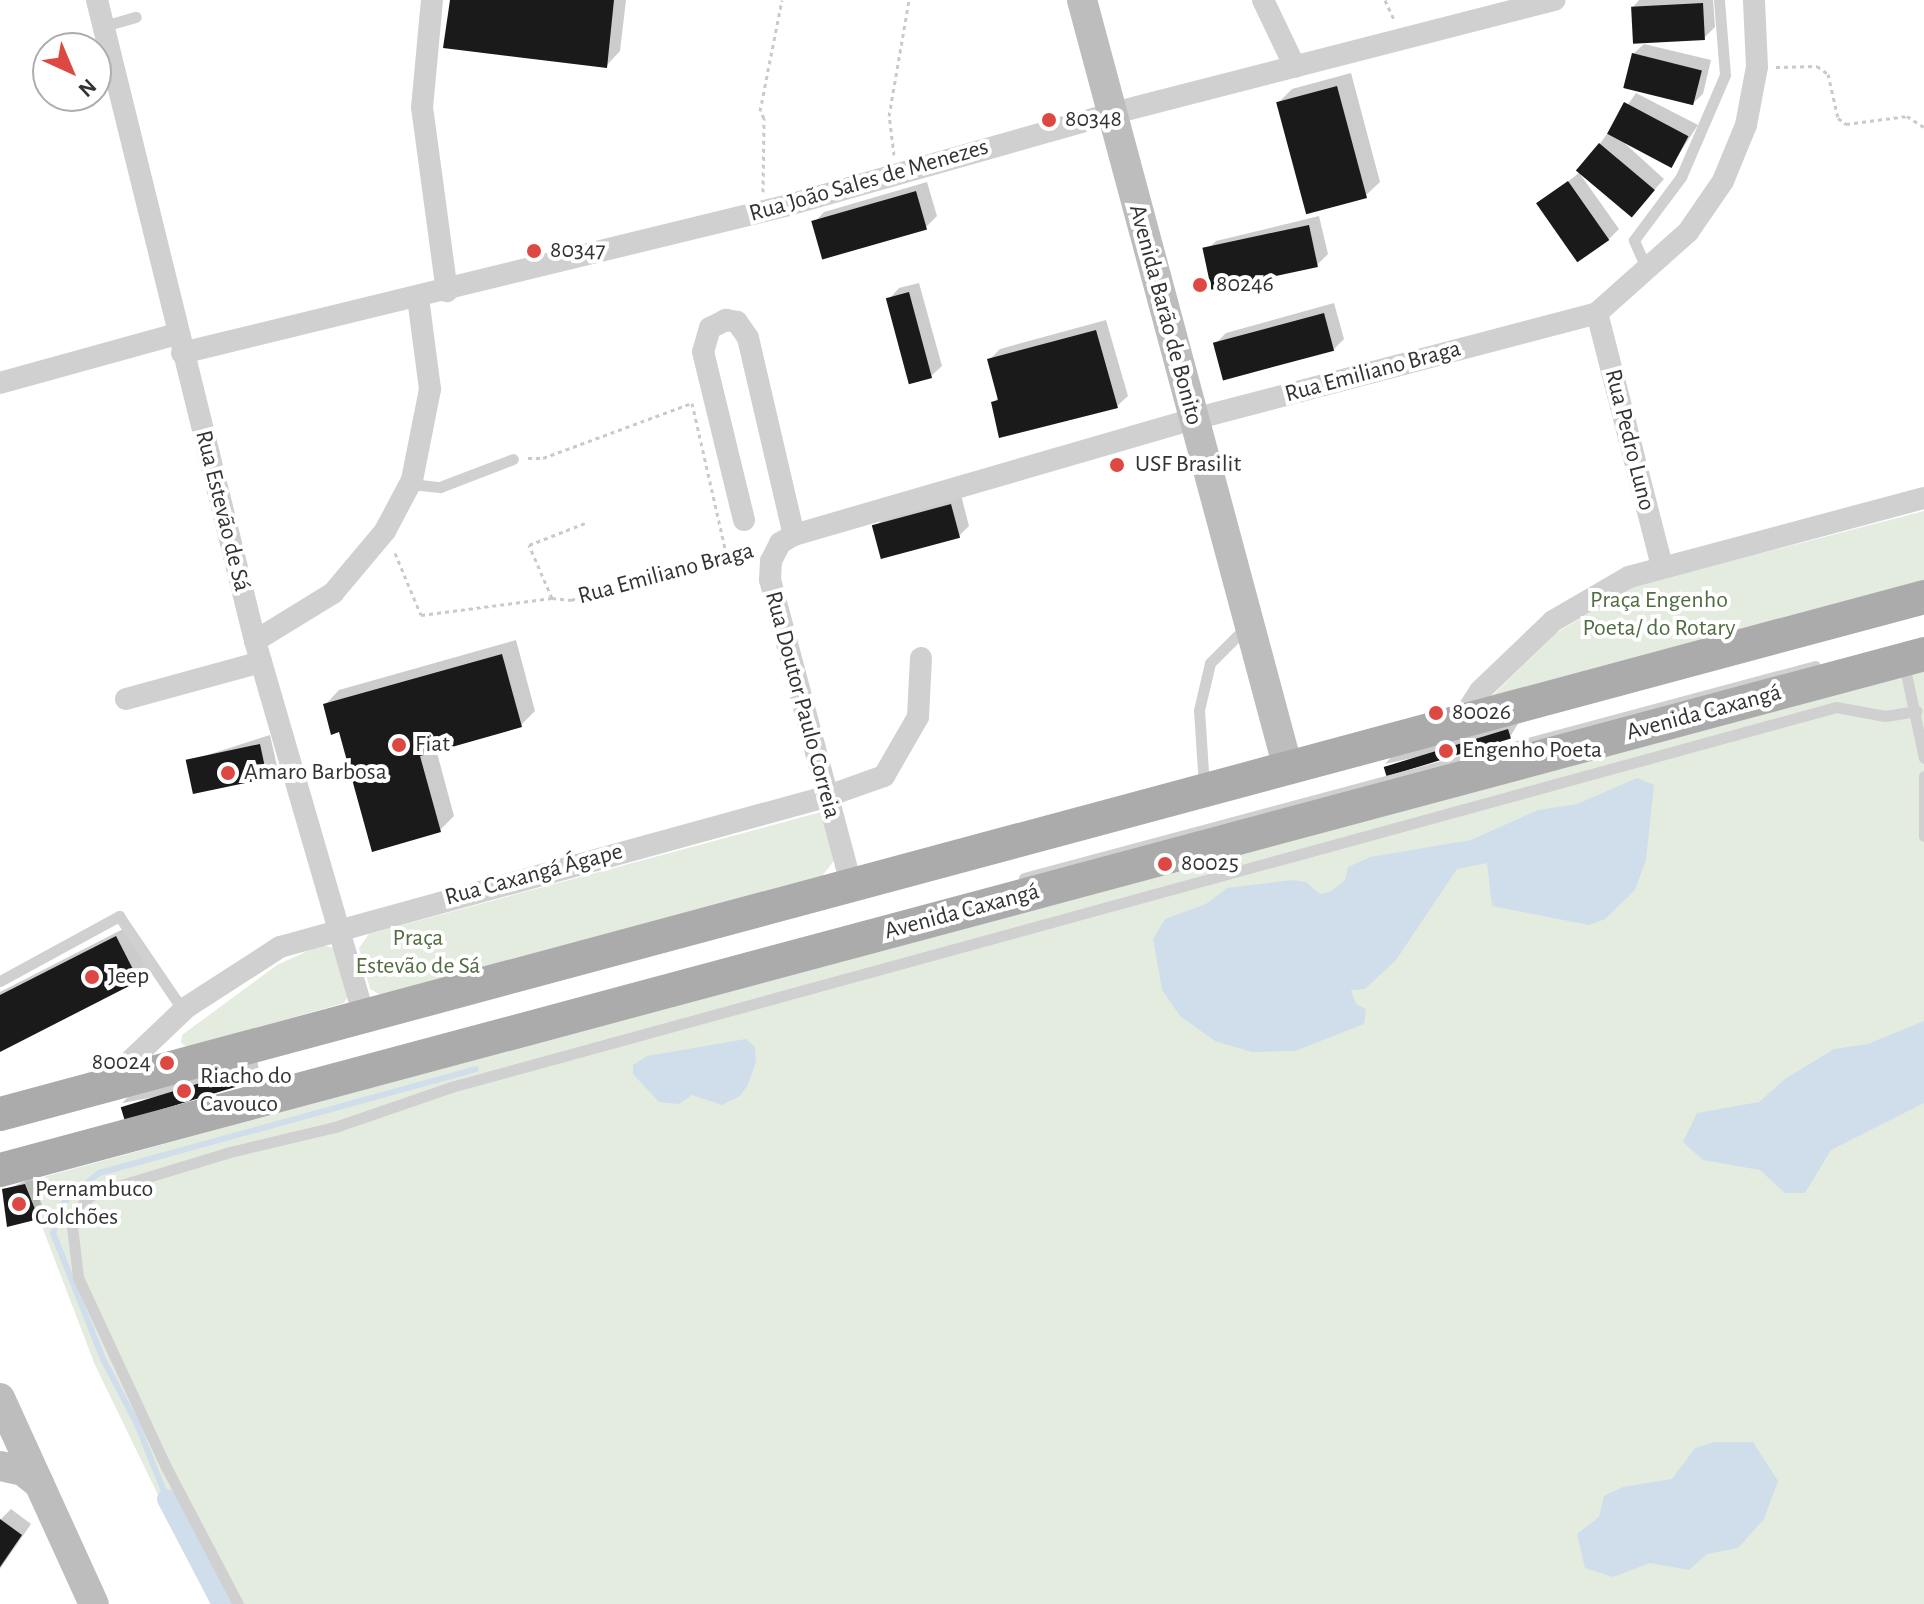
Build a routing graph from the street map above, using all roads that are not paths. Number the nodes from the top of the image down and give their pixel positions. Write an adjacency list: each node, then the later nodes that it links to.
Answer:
1 (97, 0): 9 (street, Rua Estevão de Sá)
2 (432, 0): 13 (street)
3 (1082, 0): 11 (street, Avenida Barão de Bonito)
4 (1263, 0): 10 (street)
5 (1555, 0): 10 (street, Rua João Sales de Menezes)
6 (1719, 0): 12 (lane)
7 (1754, 0): 12 (street, Rua Emiliano Braga)
8 (136, 17): 9 (lane)
9 (104, 26): 16 (street, Rua Estevão de Sá)
10 (1295, 67): 11 (street, Rua João Sales de Menezes)
11 (1110, 114): 13 (street, Rua João Sales de Menezes); 18 (street, Avenida Barão de Bonito)
12 (1648, 272): 15 (street, Rua Emiliano Braga)
13 (447, 291): 14 (street, Rua João Sales de Menezes)
14 (418, 298): 16 (street, Rua João Sales de Menezes); 20 (street)
15 (1597, 313): 18 (street, Rua Emiliano Braga); 24 (street, Rua Pedro Luno)
16 (180, 344): 17 (street, Rua João Sales de Menezes); 28 (street, Rua Estevão de Sá)
17 (0, 383)
18 (1194, 419): 23 (street, Rua Emiliano Braga); 27 (street, Avenida Barão de Bonito)
19 (513, 459): 20 (lane)
20 (410, 484): 28 (street)
21 (1924, 498): 24 (street)
22 (744, 520): 23 (street)
23 (787, 539): 39 (street, Rua Doutor Paulo Correia)
24 (1662, 567): 34 (street)
25 (1924, 597): 34 (main road)
26 (1924, 609): 50 (lane)
27 (1248, 625): 36 (street, Avenida Barão de Bonito); 38 (lane)
28 (258, 652): 32 (street); 43 (street, Rua Estevão de Sá)
29 (1914, 657): 33 (lane); 52 (main road, Avenida Caxangá)
30 (921, 658): 39 (street, Rua Caxangá Ágape)
31 (1822, 664): 42 (lane)
32 (126, 699)
33 (1917, 711): 35 (lane); 57 (lane)
34 (1460, 722): 36 (main road)
35 (1924, 758)
36 (1288, 768): 38 (main road)
37 (1924, 776): 40 (lane)
38 (1204, 790): 41 (main road)
39 (825, 797): 41 (street, Rua Doutor Paulo Correia); 43 (street, Rua Caxangá Ágape)
40 (1924, 836)
41 (851, 884): 46 (main road)
42 (1002, 884)
43 (336, 928): 45 (street, Rua Caxangá Ágape); 46 (street, Rua Estevão de Sá)
44 (0, 981): 45 (lane)
45 (183, 1010): 48 (street, Rua Caxangá Ágape)
46 (364, 1017): 48 (main road)
47 (491, 1023): 51 (lane)
48 (103, 1087): 49 (main road)
49 (0, 1114)
50 (0, 1125)
51 (71, 1136)
52 (0, 1170)
53 (0, 1398): 55 (street)
54 (0, 1466): 55 (street)
55 (39, 1484): 56 (street)
56 (94, 1604)
57 (238, 1604)

